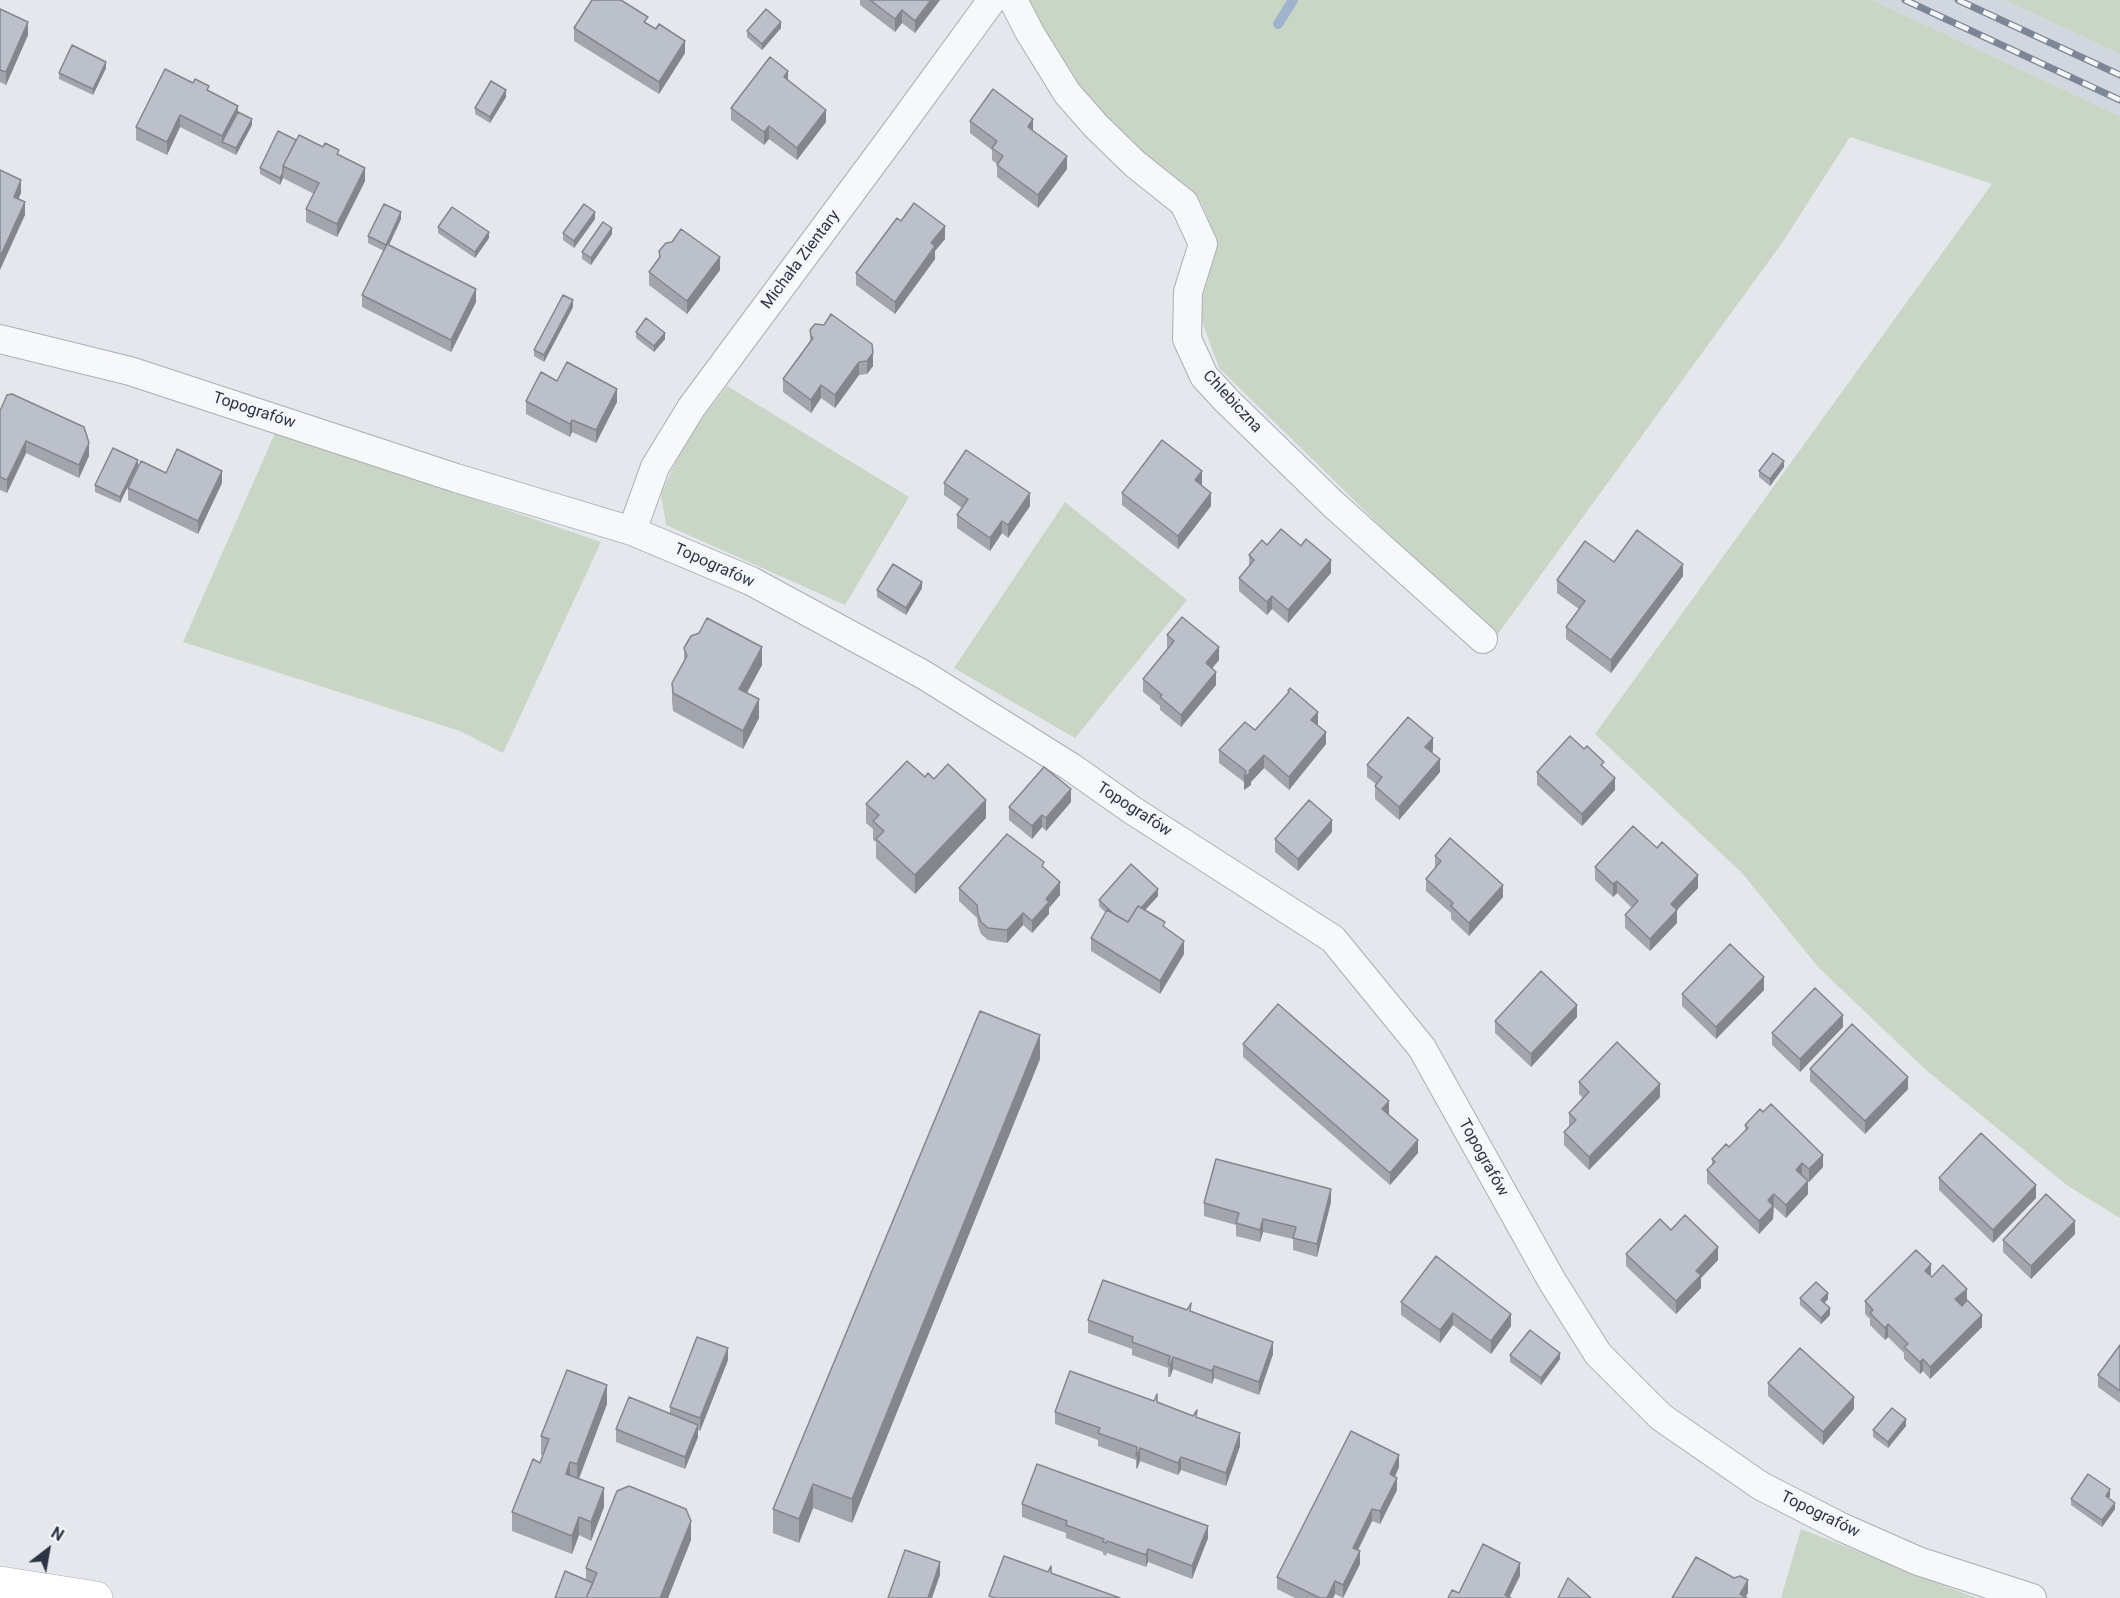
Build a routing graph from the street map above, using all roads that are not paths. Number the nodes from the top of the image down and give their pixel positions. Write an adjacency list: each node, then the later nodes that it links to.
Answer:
1 (992, 0): 4 (street, Michała Zientary)
2 (1013, 0): 5 (street, Chlebiczna)
3 (0, 339): 4 (street, Topografów)
4 (632, 531): 8 (street, Topografów)
5 (1483, 639)
6 (0, 1583): 7 (street)
7 (96, 1598)
8 (2032, 1598)

